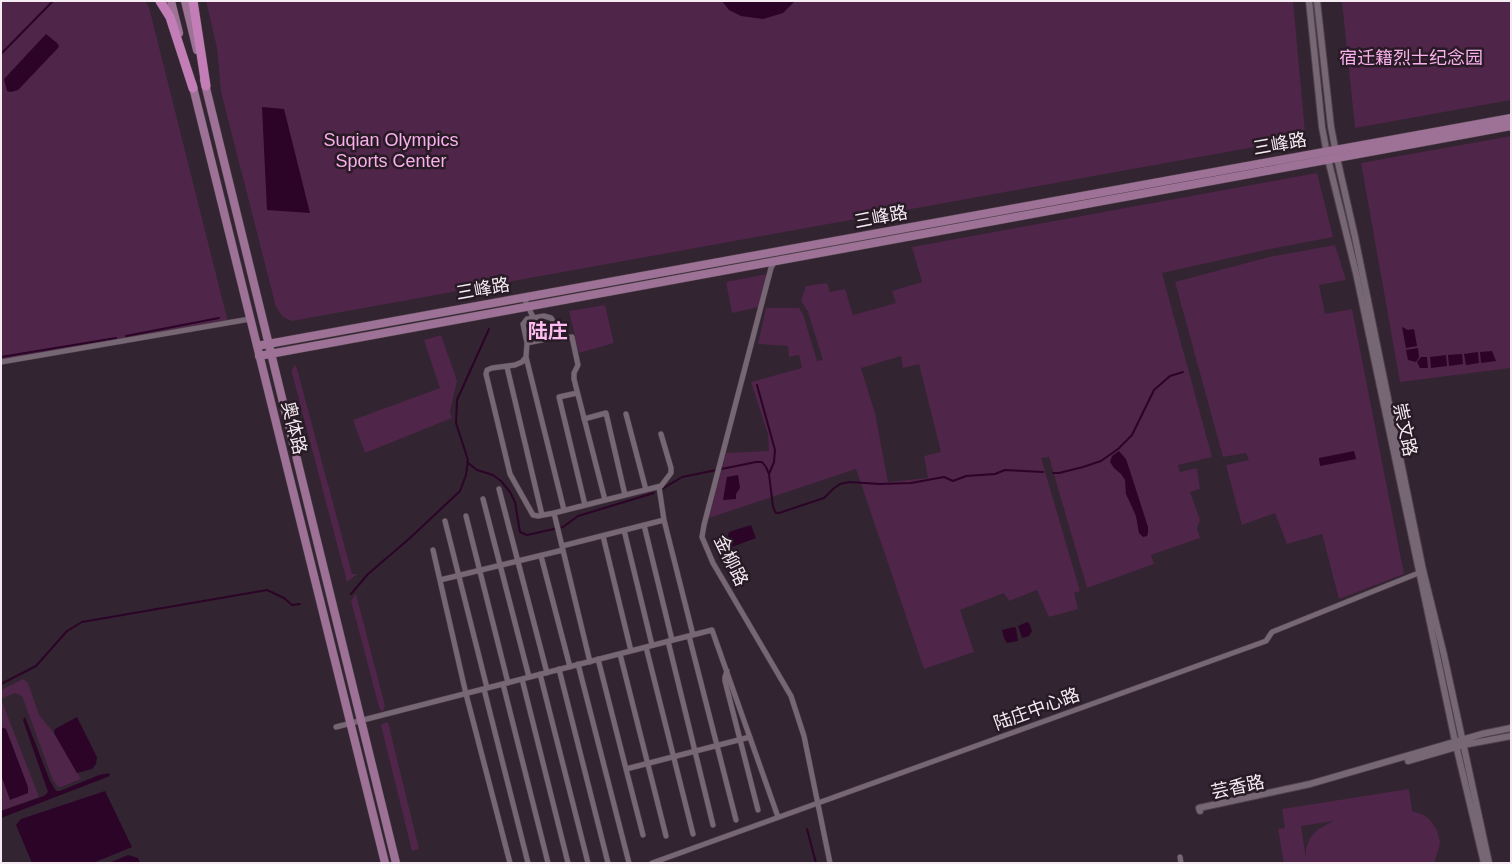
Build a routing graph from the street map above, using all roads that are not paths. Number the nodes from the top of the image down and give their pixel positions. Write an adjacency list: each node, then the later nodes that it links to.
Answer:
1 (160, 1): 8 (main road)
2 (171, 1): 8 (main road, 奥体路)
3 (185, 1): 7 (main road, 奥体路)
4 (193, 1): 7 (main road)
5 (1309, 1): 12 (street, 崇文路)
6 (1317, 1): 11 (street, 崇文路)
7 (206, 86): 19 (main road, 奥体路)
8 (193, 88): 16 (main road, 奥体路)
9 (1511, 118): 11 (main road, 三峰路)
10 (1511, 126): 11 (main road, 三峰路)
11 (1336, 154): 12 (main road, 三峰路); 52 (street, 崇文路)
12 (1327, 156): 13 (main road, 三峰路); 14 (main road, 三峰路); 52 (street, 崇文路)
13 (775, 261): 14 (main road, 三峰路); 86 (street, 金柳路)
14 (526, 302): 15 (street); 19 (main road, 三峰路); 21 (main road, 三峰路)
15 (533, 317): 17 (street); 18 (street)
16 (250, 319): 20 (main road, 奥体路); 24 (street)
17 (556, 338): 18 (street); 26 (street)
18 (527, 343): 23 (street)
19 (269, 344): 20 (main road, 三峰路); 21 (main road, 奥体路)
20 (257, 346): 22 (main road, 奥体路)
21 (271, 353): 22 (main road, 三峰路); 73 (main road, 奥体路)
22 (259, 356): 74 (main road, 奥体路)
23 (526, 357): 25 (street); 37 (street)
24 (1, 362)
25 (507, 367): 39 (street); 39 (street)
26 (577, 393): 28 (street); 36 (street)
27 (626, 414): 32 (street)
28 (584, 419): 33 (street); 35 (street)
29 (661, 434): 30 (street)
30 (659, 487): 32 (street); 41 (street)
31 (499, 489): 49 (street)
32 (646, 490): 33 (street)
33 (625, 495): 35 (street)
34 (483, 499): 50 (street)
35 (605, 500): 36 (street)
36 (585, 505): 37 (street)
37 (564, 510): 38 (street)
38 (554, 512): 39 (street); 46 (street)
39 (542, 515)
40 (466, 516): 51 (street)
41 (664, 520): 43 (street); 55 (street)
42 (445, 521): 53 (street)
43 (644, 525): 44 (street); 56 (street)
44 (624, 530): 45 (street); 57 (street)
45 (603, 536): 46 (street); 58 (street)
46 (562, 548): 48 (street); 61 (street)
47 (433, 550): 54 (street)
48 (541, 556): 49 (street); 63 (street)
49 (518, 561): 50 (street); 66 (street)
50 (500, 566): 51 (street); 68 (street)
51 (480, 571): 53 (street); 70 (street)
52 (1421, 572): 80 (street, 崇文路); 86 (street, 陆庄中心路)
53 (459, 576): 54 (street); 71 (street)
54 (440, 580): 72 (street)
55 (691, 635): 56 (street); 65 (street); 81 (street)
56 (670, 641): 57 (street); 82 (street)
57 (649, 646): 58 (street); 83 (street)
58 (631, 651): 59 (street)
59 (620, 654): 60 (street); 84 (street)
60 (598, 659): 61 (street); 85 (street)
61 (590, 662): 62 (street)
62 (578, 664): 63 (street); 102 (street)
63 (570, 667): 64 (street)
64 (559, 670): 66 (street); 101 (street)
65 (727, 671): 78 (street); 79 (street)
66 (547, 672): 67 (street)
67 (540, 674): 68 (street); 100 (street)
68 (529, 677): 69 (street)
69 (522, 679): 70 (street); 99 (street)
70 (506, 683): 71 (street); 98 (street)
71 (486, 688): 72 (street); 97 (street)
72 (466, 694): 73 (street); 96 (street)
73 (361, 721): 74 (street); 95 (main road, 奥体路)
74 (351, 724): 75 (street); 94 (main road, 奥体路)
75 (336, 727)
76 (1511, 728): 80 (street, 芸香路)
77 (1511, 736): 80 (street, 芸香路)
78 (750, 737): 79 (street); 88 (street)
79 (740, 740): 81 (street); 87 (street)
80 (1459, 743): 80 (street, 芸香路); 105 (street, 崇文路); 106 (street, 崇文路)
81 (717, 745): 82 (street); 89 (street)
82 (695, 751): 83 (street); 90 (street)
83 (673, 757): 84 (street); 91 (street)
84 (648, 764): 85 (street); 93 (street)
85 (626, 769): 92 (street)
86 (818, 803): 88 (street, 陆庄中心路); 104 (street, 金柳路)
87 (758, 810)
88 (778, 817): 103 (street, 陆庄中心路)
89 (736, 820)
90 (713, 825)
91 (693, 834)
92 (643, 835)
93 (666, 836)
94 (385, 863)
95 (396, 863)
96 (510, 863)
97 (528, 863)
98 (548, 863)
99 (568, 863)
100 (588, 863)
101 (608, 863)
102 (629, 863)
103 (652, 863)
104 (830, 863)
105 (1484, 863)
106 (1488, 863)

